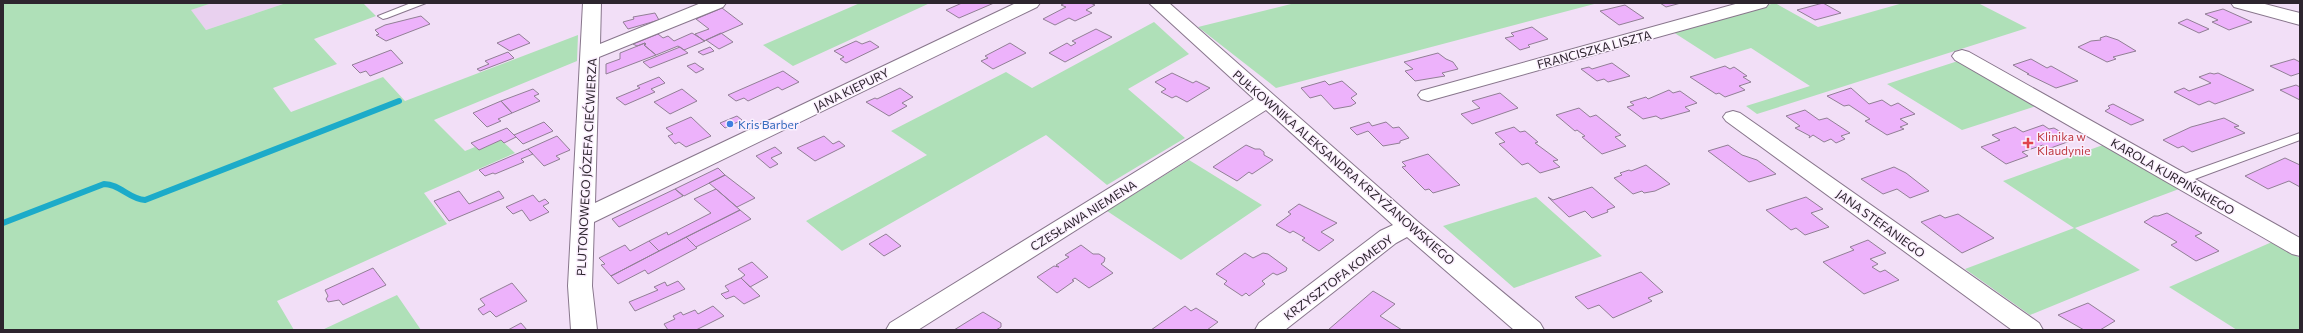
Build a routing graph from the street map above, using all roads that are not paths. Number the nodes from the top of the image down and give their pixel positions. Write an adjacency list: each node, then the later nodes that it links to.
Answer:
1 (421, 3): 8 (lane)
2 (592, 3): 10 (street, PLUTONOWEGO JÓZEFA CIEĆWIERZA)
3 (717, 3): 10 (street)
4 (1031, 3): 17 (street, JANA KIEPURY)
5 (1158, 3): 13 (street, PUŁKOWNIKA ALEKSANDRA KRZYŻANOWSKIEGO)
6 (1760, 3): 12 (street, FRANCISZKA LISZTA)
7 (2240, 3): 9 (street)
8 (383, 16)
9 (2300, 19)
10 (591, 54): 17 (street, PLUTONOWEGO JÓZEFA CIEĆWIERZA)
11 (1962, 56): 16 (street, KAROLA KURPIŃSKIEGO)
12 (1428, 95)
13 (1267, 100): 18 (street, PUŁKOWNIKA ALEKSANDRA KRZYŻANOWSKIEGO); 21 (street, CZESŁAWA NIEMENA)
14 (1733, 117): 24 (street, JANA STEFANIEGO)
15 (2300, 136): 16 (lane)
16 (2180, 180): 19 (street, KAROLA KURPIŃSKIEGO)
17 (585, 217): 20 (street, PLUTONOWEGO JÓZEFA CIEĆWIERZA)
18 (1409, 226): 22 (street, KRZYSZTOFA KOMEDY); 23 (street, PUŁKOWNIKA ALEKSANDRA KRZYŻANOWSKIEGO)
19 (2300, 248)
20 (584, 330)
21 (899, 330)
22 (1268, 330)
23 (1531, 330)
24 (2030, 330)

